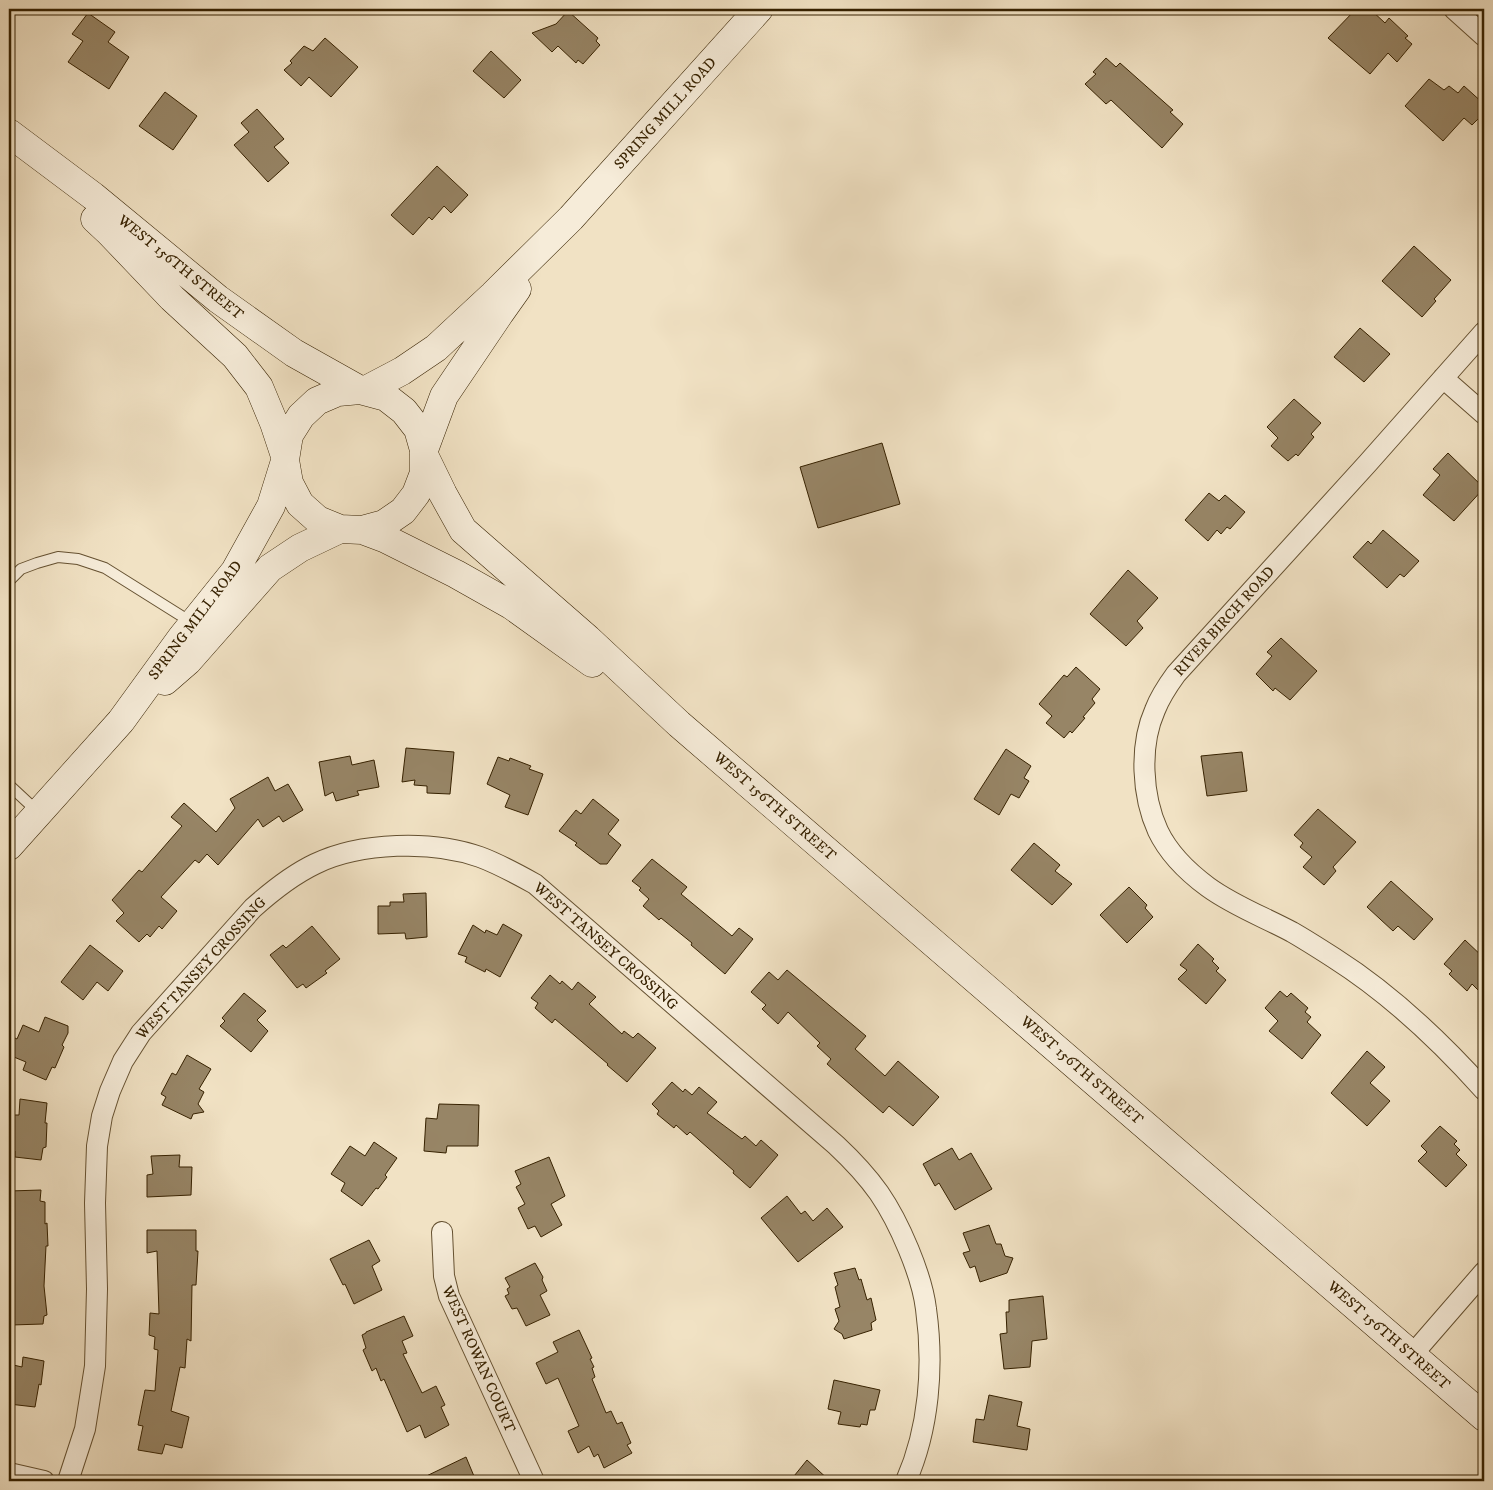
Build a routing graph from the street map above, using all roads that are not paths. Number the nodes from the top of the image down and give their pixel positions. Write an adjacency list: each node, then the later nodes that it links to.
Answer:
1 (759, 9): 6 (street, SPRING MILL ROAD)
2 (1454, 9): 3 (street)
3 (1484, 36)
4 (9, 133): 9 (street, WEST 156TH STREET)
5 (9, 141): 12 (street, WEST 156TH STREET)
6 (571, 218): 9 (street, SPRING MILL ROAD); 11 (street, SPRING MILL ROAD)
7 (1484, 332): 8 (street, RIVER BIRCH ROAD)
8 (1443, 378): 10 (street); 21 (street, RIVER BIRCH ROAD)
9 (362, 390): 11 (street); 12 (street)
10 (1484, 414)
11 (424, 452): 13 (street); 17 (street, WEST 156TH STREET)
12 (285, 458): 13 (street); 15 (street, SPRING MILL ROAD)
13 (351, 529): 16 (street, SPRING MILL ROAD); 17 (street, WEST 156TH STREET)
14 (9, 581): 15 (lane)
15 (193, 623): 16 (street, SPRING MILL ROAD)
16 (121, 721): 19 (street, SPRING MILL ROAD)
17 (679, 724): 24 (street, WEST 156TH STREET)
18 (9, 785): 19 (lane)
19 (39, 813): 20 (street, SPRING MILL ROAD)
20 (9, 846)
21 (1484, 1090)
22 (442, 1232): 29 (street, WEST ROWAN COURT)
23 (1484, 1272): 24 (street)
24 (1412, 1355): 25 (street, WEST 156TH STREET)
25 (1484, 1417)
26 (9, 1473): 27 (street)
27 (44, 1481)
28 (68, 1481): 30 (street, WEST TANSEY CROSSING)
29 (534, 1481)
30 (906, 1481)

